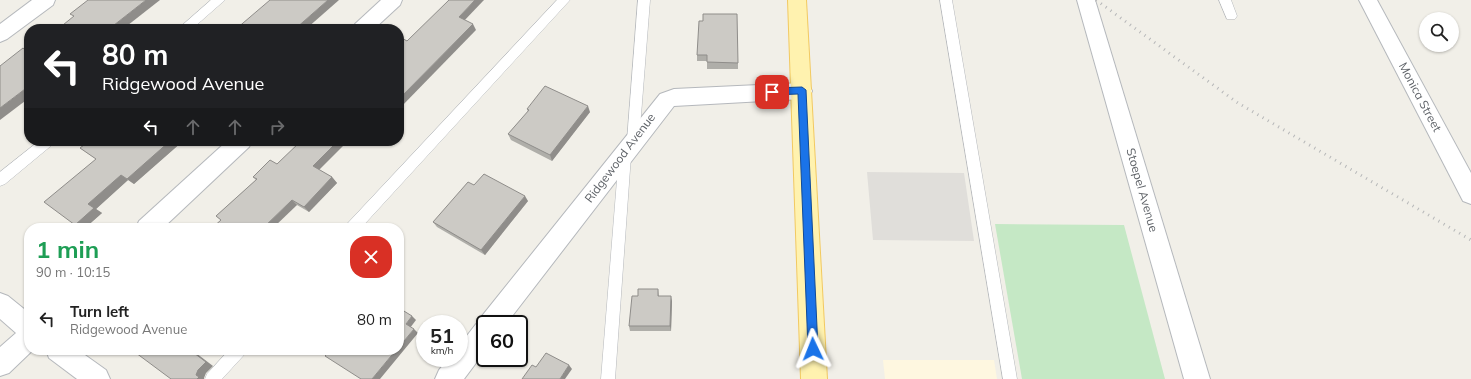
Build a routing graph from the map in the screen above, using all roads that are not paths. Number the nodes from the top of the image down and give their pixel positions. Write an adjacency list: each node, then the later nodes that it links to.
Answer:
1 (46, 0): 14 (street)
2 (219, 0): 12 (lane)
3 (393, 0): 13 (street)
4 (564, 0): 22 (lane)
5 (644, 0): 18 (lane)
6 (797, 0): 15 (main road)
7 (946, 0): 36 (lane)
8 (1086, 0): 37 (street, Stoepel Avenue)
9 (1225, 0): 11 (lane)
10 (1368, 0): 20 (street, Monica Street)
11 (1231, 16)
12 (190, 24)
13 (367, 24)
14 (0, 34)
15 (802, 90): 18 (street, Ridgewood Avenue); 35 (main road)
16 (42, 146): 19 (lane)
17 (236, 146): 21 (street)
18 (629, 147): 24 (street, Ridgewood Avenue); 34 (lane)
19 (0, 180)
20 (1471, 194)
21 (152, 223)
22 (357, 223)
23 (0, 304): 25 (street)
24 (498, 315)
25 (24, 324)
26 (24, 342): 30 (street)
27 (476, 343): 33 (street)
28 (65, 355): 31 (street)
29 (234, 355): 32 (lane)
30 (0, 364)
31 (97, 379)
32 (212, 379)
33 (448, 379)
34 (608, 379)
35 (814, 379)
36 (1010, 379)
37 (1197, 379)

